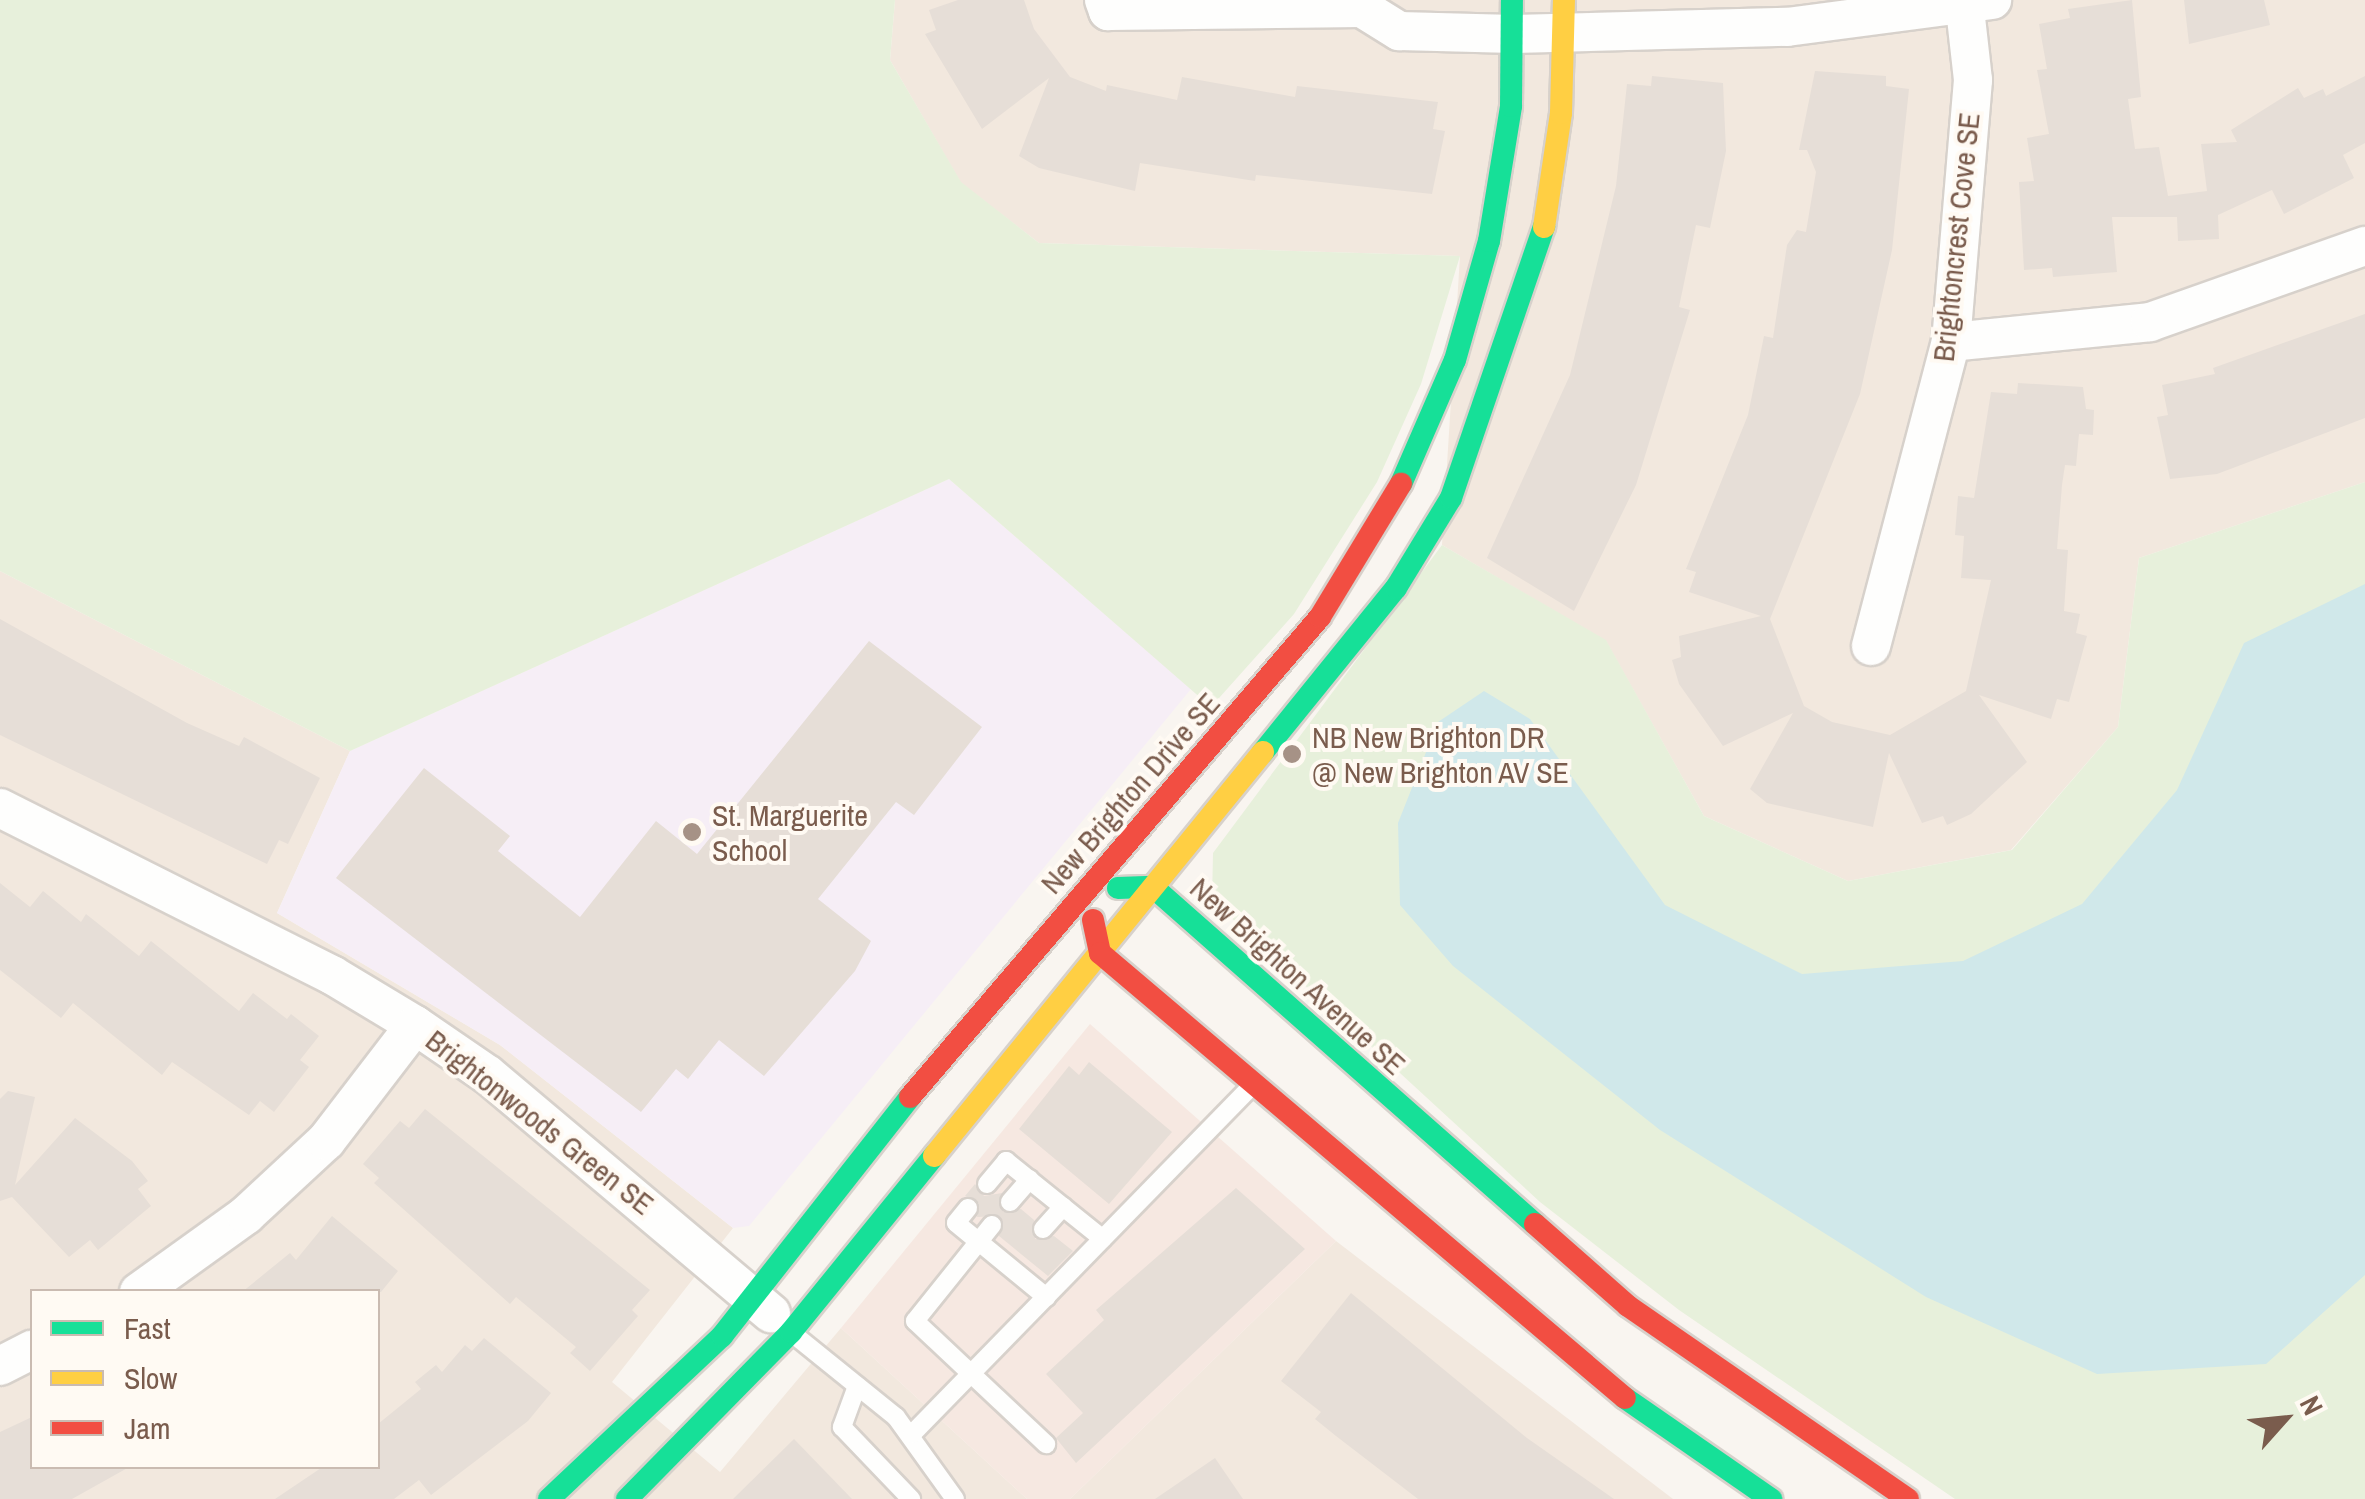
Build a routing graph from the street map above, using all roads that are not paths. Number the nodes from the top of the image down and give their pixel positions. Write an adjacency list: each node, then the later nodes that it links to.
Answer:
1 (1104, 0): 3 (street)
2 (1974, 3): 4 (street); 7 (street, Brightoncrest Cove SE)
3 (1367, 4): 5 (street)
4 (1564, 14): 5 (street); 10 (street)
5 (1513, 17): 11 (street, New Brighton Drive SE)
6 (2365, 246): 7 (street)
7 (1950, 342): 8 (street, Brightoncrest Cove SE)
8 (1870, 646)
9 (0, 808): 13 (street, Brightonwoods Green SE)
10 (1153, 887): 11 (street, New Brighton Avenue SE); 12 (street); 37 (street, New Brighton Avenue SE)
11 (1087, 889): 12 (street); 25 (street, New Brighton Drive SE)
12 (1100, 953): 14 (street); 27 (street)
13 (415, 1025): 24 (street); 25 (street, Brightonwoods Green SE)
14 (1254, 1084): 22 (lane); 32 (street)
15 (1030, 1179): 16 (lane); 17 (lane); 18 (lane)
16 (988, 1184)
17 (1010, 1202)
18 (1062, 1206): 21 (lane); 22 (lane)
19 (968, 1208): 23 (lane)
20 (992, 1225): 23 (lane)
21 (1042, 1229)
22 (1102, 1239): 26 (lane)
23 (978, 1242): 26 (lane); 28 (lane)
24 (142, 1289)
25 (752, 1296): 27 (street, Brightonwoods Green SE); 33 (street, New Brighton Drive SE)
26 (1046, 1297): 28 (lane)
27 (791, 1332): 29 (lane); 34 (street)
28 (974, 1370): 30 (lane); 31 (lane)
29 (857, 1386): 30 (lane); 35 (lane)
30 (912, 1434): 36 (lane)
31 (1046, 1444)
32 (1768, 1498)
33 (550, 1499)
34 (627, 1499)
35 (911, 1499)
36 (956, 1499)
37 (1908, 1499)

